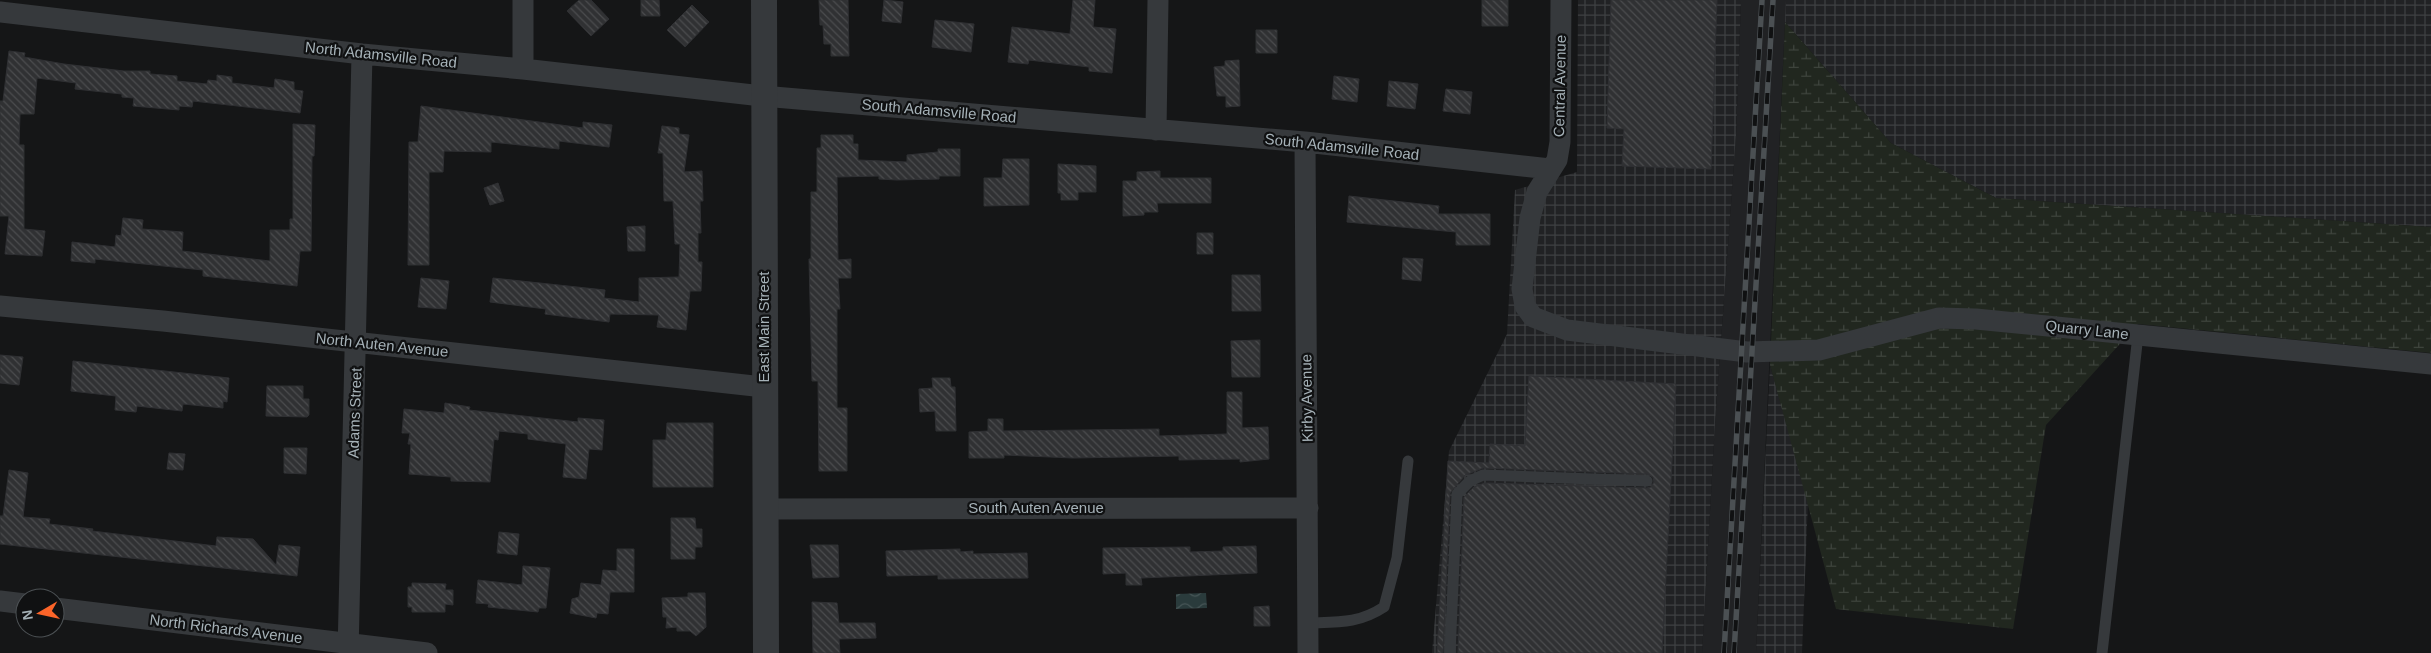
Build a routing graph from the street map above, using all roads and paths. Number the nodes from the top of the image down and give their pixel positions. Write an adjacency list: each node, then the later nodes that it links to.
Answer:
1 (523, 0): 7 (street)
2 (764, 0): 8 (street, East Main Street)
3 (1158, 0): 9 (street)
4 (1561, 0): 11 (street, Central Avenue)
5 (0, 12): 6 (street, North Adamsville Road)
6 (362, 54): 7 (street, North Adamsville Road); 14 (street, Adams Street)
7 (523, 69): 8 (street, North Adamsville Road)
8 (762, 96): 9 (street, South Adamsville Road); 16 (street, East Main Street)
9 (1156, 130): 10 (street, South Adamsville Road)
10 (1304, 142): 11 (street, South Adamsville Road); 19 (street, Kirby Avenue)
11 (1550, 169): 13 (street, Quarry Lane)
12 (0, 306): 14 (street, North Auten Avenue)
13 (2138, 335): 15 (street, Quarry Lane); 30 (lane)
14 (357, 342): 16 (street, North Auten Avenue); 25 (street, Adams Street)
15 (2431, 364)
16 (764, 387): 20 (street, East Main Street)
17 (1408, 461): 24 (lane)
18 (1647, 480): 29 (lane)
19 (1308, 508): 20 (street, South Auten Avenue); 24 (street, Kirby Avenue)
20 (765, 509): 27 (street, East Main Street)
21 (0, 601): 22 (street)
22 (15, 603)
23 (65, 609): 25 (street, North Richards Avenue)
24 (1308, 623): 28 (street, Kirby Avenue)
25 (348, 648): 26 (street, North Richards Avenue)
26 (427, 653)
27 (766, 653)
28 (1308, 653)
29 (1450, 653)
30 (2102, 653)

